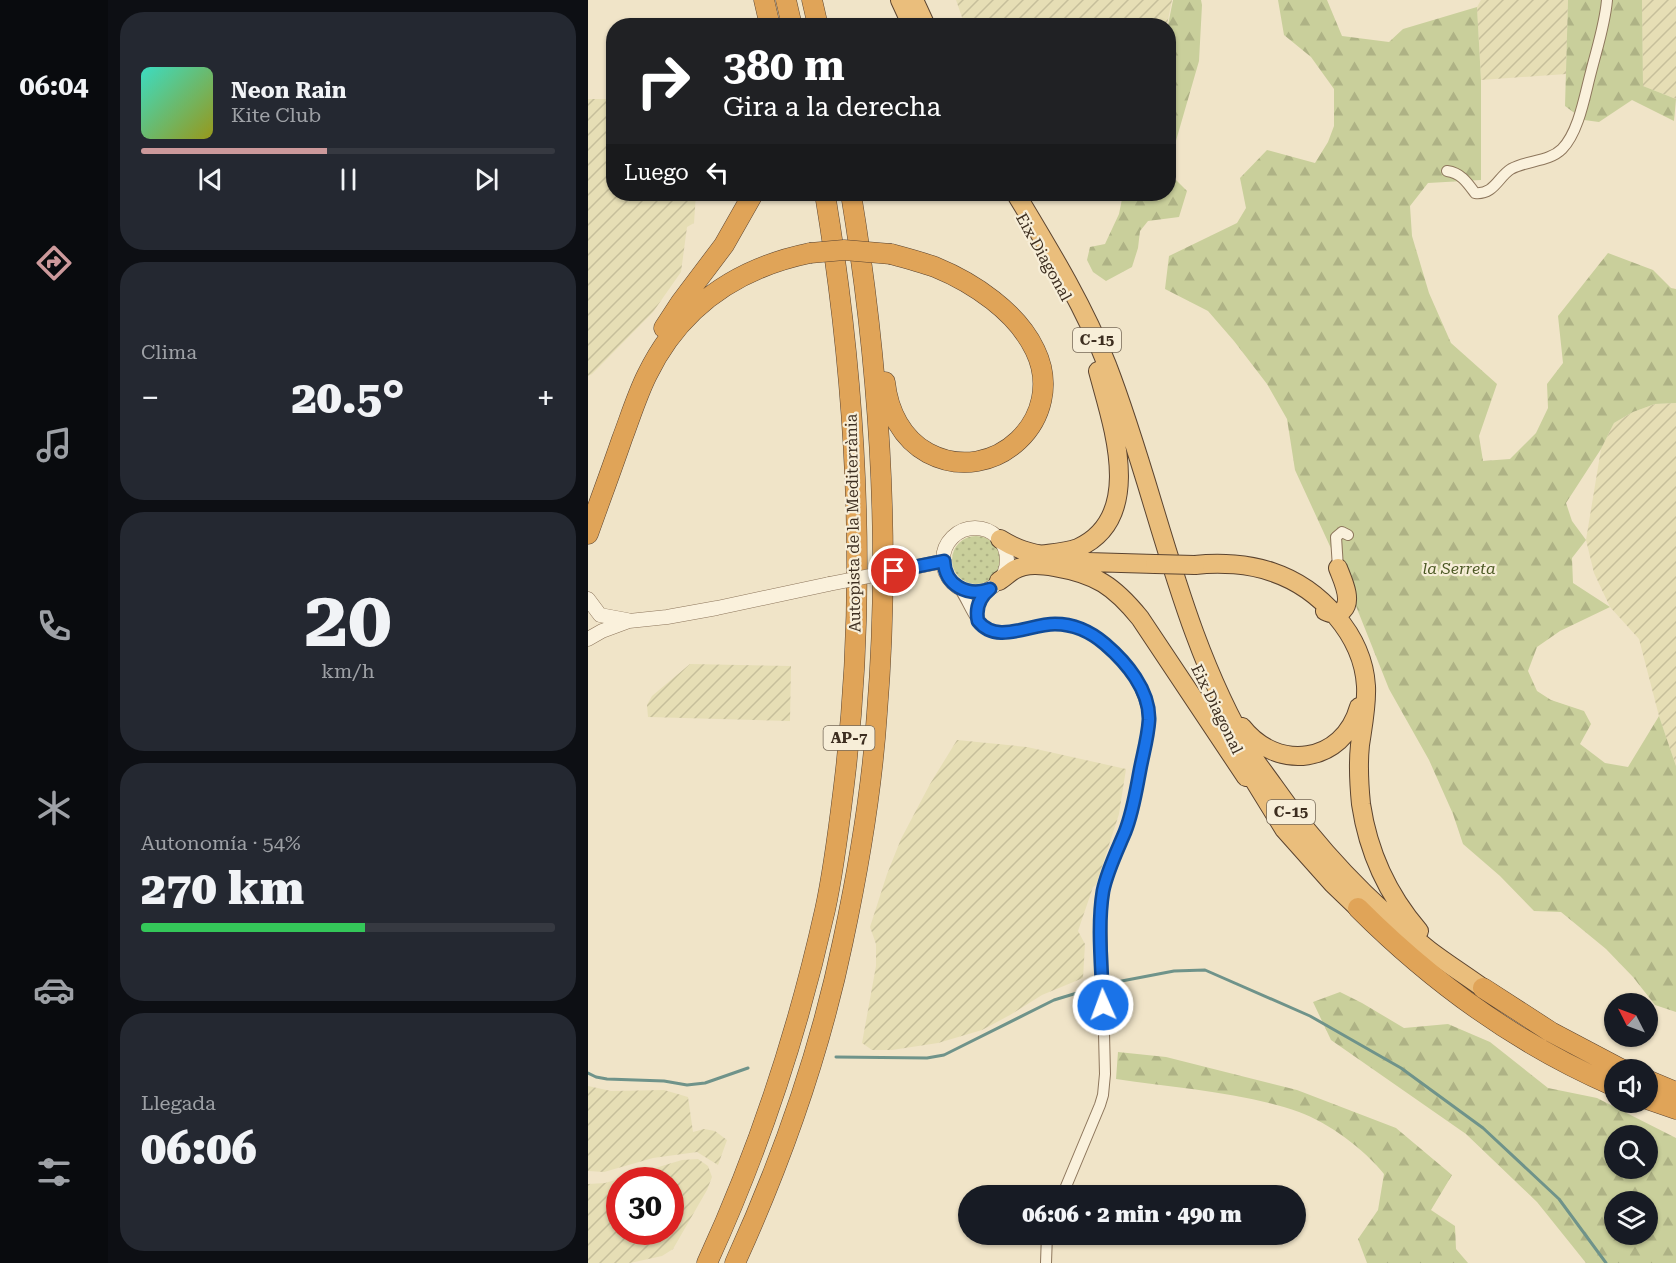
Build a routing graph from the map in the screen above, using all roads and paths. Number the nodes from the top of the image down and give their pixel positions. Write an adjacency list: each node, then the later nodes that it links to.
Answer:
1 (764, 0): 7 (highway)
2 (786, 0): 8 (highway)
3 (812, 0): 9 (highway)
4 (900, 0): 10 (highway)
5 (914, 0): 11 (highway)
6 (1607, 0): 12 (street)
7 (768, 18)
8 (790, 18)
9 (816, 18)
10 (908, 18)
11 (922, 18)
12 (1447, 171)
13 (749, 201): 24 (highway)
14 (826, 201): 53 (highway, Autopista de la Mediterrània / AP-7)
15 (852, 201): 54 (highway, Autopista de la Mediterrània / AP-7)
16 (861, 201): 19 (highway, bridge)
17 (1011, 201): 23 (highway, Eix Diagonal / C-15)
18 (1020, 201): 41 (highway, Eix Diagonal / C-15)
19 (870, 252)
20 (870, 252): 21 (highway, bridge)
21 (870, 252)
22 (870, 252): 25 (highway, bridge)
23 (1095, 358): 28 (highway); 42 (highway, Eix Diagonal / C-15)
24 (588, 509)
25 (588, 534)
26 (1348, 535): 30 (street)
27 (1000, 539): 28 (highway); 29 (street); 32 (street)
28 (1039, 560): 31 (highway, bridge); 32 (highway); 42 (highway)
29 (944, 561): 33 (street); 37 (street, bridge)
30 (1338, 568): 31 (highway); 34 (highway)
31 (1272, 577): 36 (highway); 41 (highway)
32 (995, 585): 33 (street); 38 (street)
33 (958, 588): 38 (street)
34 (1347, 598): 36 (highway); 40 (highway)
35 (591, 604): 37 (street); 39 (street)
36 (1334, 614): 40 (highway)
37 (629, 621): 39 (street)
38 (978, 621): 51 (street)
39 (589, 639)
40 (1358, 652): 44 (highway)
41 (1210, 671): 44 (highway, Eix Diagonal / C-15)
42 (1284, 829): 43 (highway, Eix Diagonal / C-15)
43 (1358, 908): 46 (highway, Eix Diagonal / C-15)
44 (1483, 988): 45 (highway, Eix Diagonal / C-15)
45 (1604, 1061)
46 (1604, 1081)
47 (1658, 1085): 48 (highway)
48 (1676, 1092)
49 (1658, 1103): 50 (highway)
50 (1676, 1109)
51 (1066, 1185)
52 (1047, 1245): 55 (street)
53 (707, 1263)
54 (735, 1263)
55 (1046, 1263)

